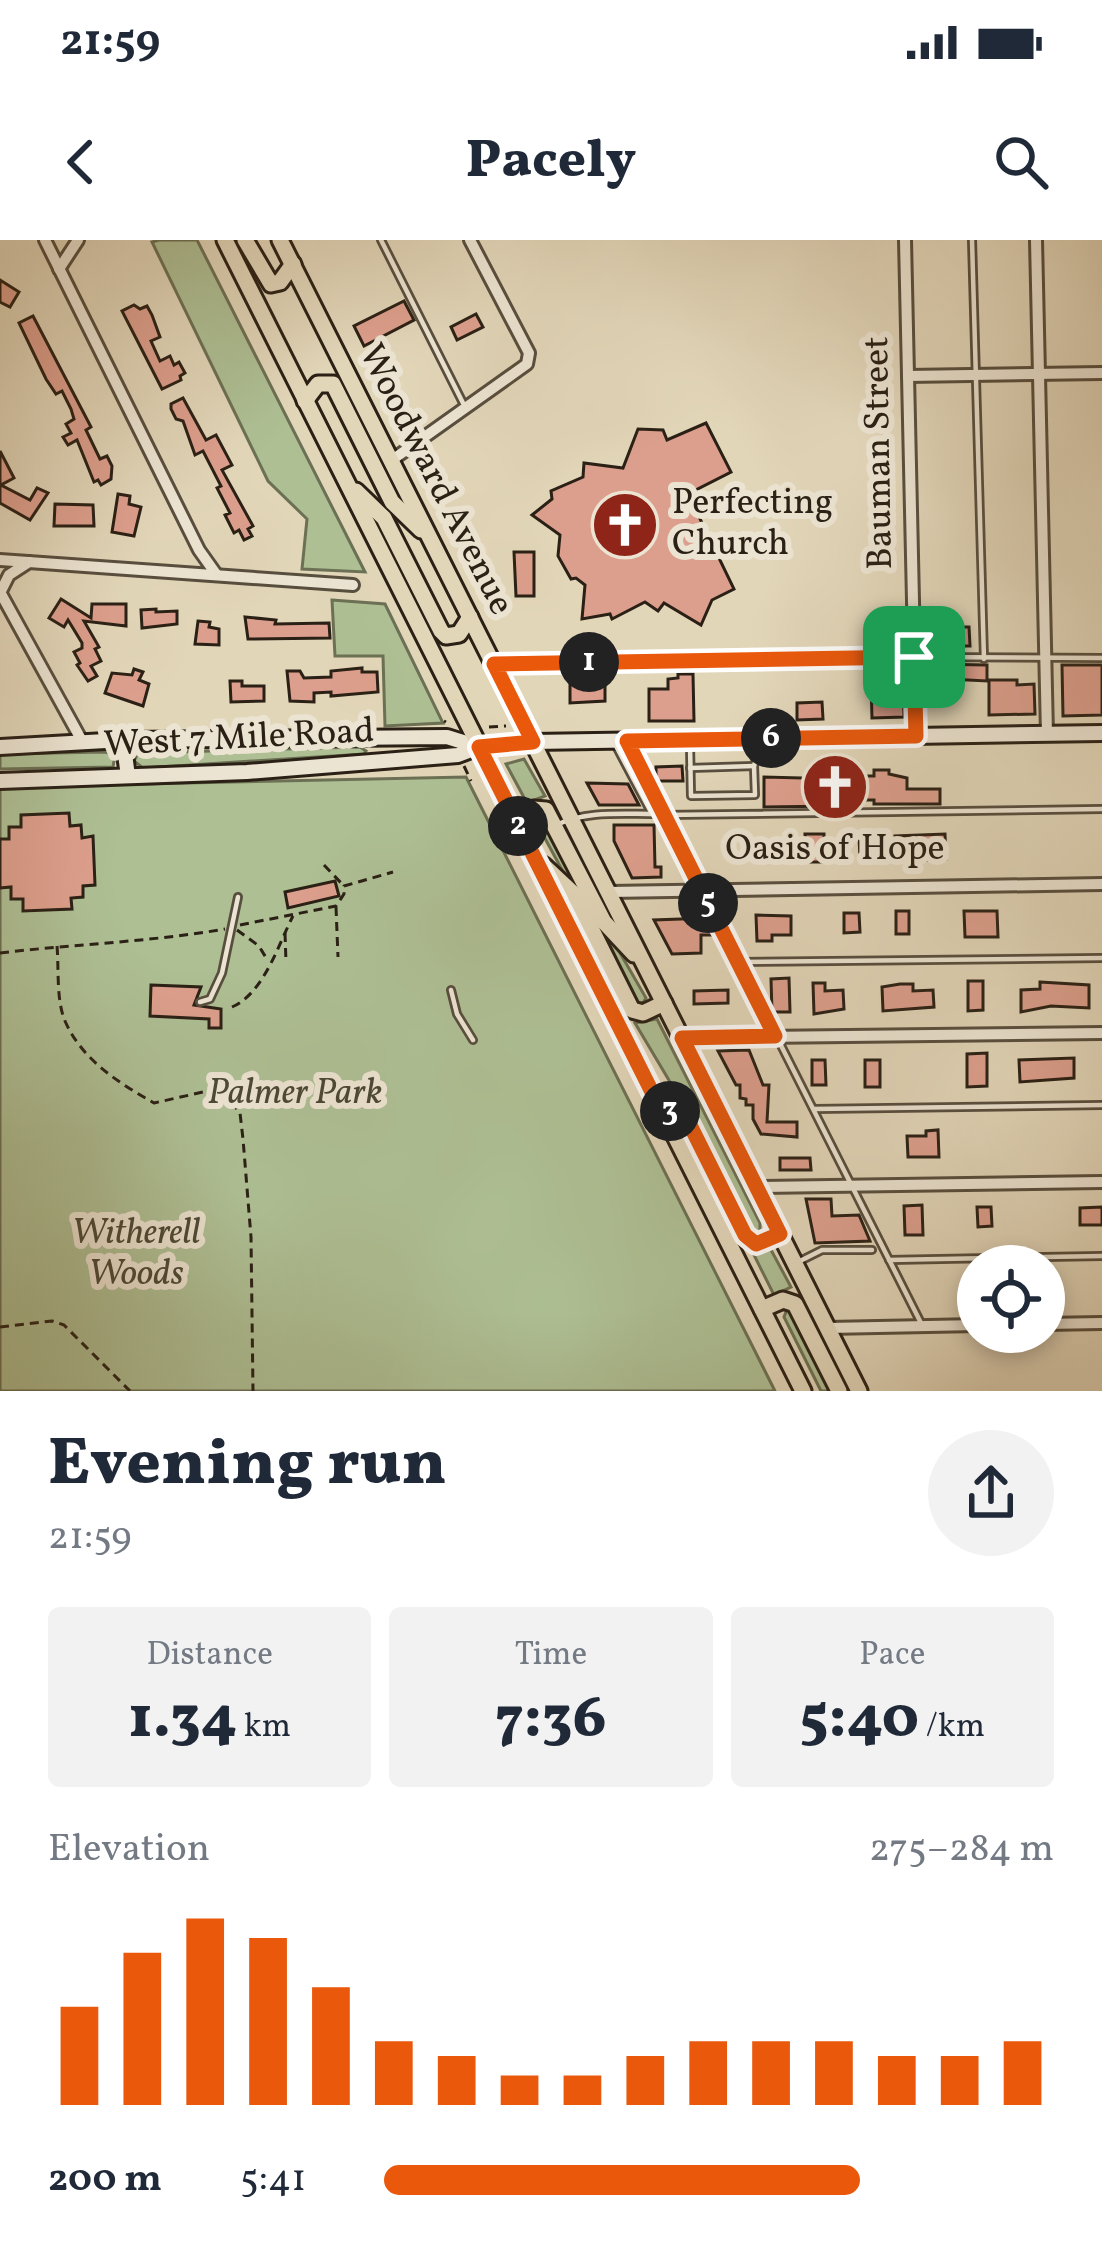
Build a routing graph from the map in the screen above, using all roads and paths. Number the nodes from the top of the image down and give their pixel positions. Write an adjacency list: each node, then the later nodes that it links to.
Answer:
1 (45, 240): 12 (street)
2 (78, 240): 12 (street)
3 (225, 240): 17 (main road)
4 (245, 240): 11 (main road)
5 (280, 240): 11 (main road, Woodward Avenue)
6 (381, 240): 18 (lane)
7 (470, 240): 18 (street)
8 (905, 240): 16 (street, Bauman Street)
9 (972, 240): 15 (lane)
10 (1036, 240): 14 (street)
11 (292, 265): 19 (main road, Woodward Avenue)
12 (59, 269): 22 (street)
13 (1102, 373): 14 (street)
14 (1040, 374): 15 (street); 31 (street)
15 (975, 375): 16 (street); 33 (lane)
16 (908, 376): 30 (street, Bauman Street)
17 (305, 401): 20 (main road); 21 (main road)
18 (466, 408): 19 (street)
19 (392, 460): 21 (main road, Woodward Avenue)
20 (345, 481): 29 (main road); 48 (main road)
21 (431, 540): 29 (main road, Woodward Avenue)
22 (199, 550): 25 (street); 26 (street)
23 (0, 560): 24 (street)
24 (29, 562): 25 (street); 28 (street)
25 (176, 571): 26 (street)
26 (216, 574): 27 (street)
27 (353, 585)
28 (0, 593): 44 (street)
29 (470, 617): 34 (main road, Woodward Avenue)
30 (914, 657): 33 (lane); 34 (street); 39 (street, Bauman Street)
31 (1046, 658): 32 (lane); 33 (lane); 38 (street)
32 (1102, 658)
33 (984, 659)
34 (494, 664): 46 (main road, Woodward Avenue)
35 (506, 726): 36 (path)
36 (489, 728)
37 (1102, 733): 38 (main road, West 7 Mile Road)
38 (1047, 734): 39 (main road, West 7 Mile Road)
39 (916, 736): 41 (main road, West 7 Mile Road)
40 (376, 738): 42 (main road, West 7 Mile Road); 48 (main road, West 7 Mile Road); 49 (main road)
41 (761, 738): 43 (main road, West 7 Mile Road); 51 (lane)
42 (123, 740): 44 (main road, West 7 Mile Road); 53 (main road)
43 (690, 740): 45 (main road, West 7 Mile Road); 52 (lane)
44 (82, 741): 47 (main road, West 7 Mile Road)
45 (621, 741): 46 (main road, West 7 Mile Road); 57 (lane); 58 (lane)
46 (533, 742): 48 (main road, West 7 Mile Road); 58 (main road, Woodward Avenue)
47 (0, 747)
48 (479, 747): 49 (main road, West 7 Mile Road); 60 (main road)
49 (381, 762): 53 (main road, West 7 Mile Road)
50 (462, 763): 55 (path)
51 (754, 766): 52 (lane); 52 (lane)
52 (690, 768)
53 (128, 776): 54 (main road, West 7 Mile Road)
54 (0, 781)
55 (471, 781)
56 (1102, 809): 57 (lane)
57 (664, 815): 66 (lane)
58 (572, 818): 59 (lane); 67 (main road, Woodward Avenue)
59 (555, 825): 60 (main road); 80 (main road)
60 (521, 830): 61 (main road)
61 (534, 856): 83 (main road); 89 (main road)
62 (324, 865): 65 (path)
63 (393, 872): 65 (path)
64 (1102, 884): 66 (street)
65 (344, 886): 69 (path)
66 (704, 890): 67 (street); 79 (lane)
67 (609, 892): 80 (main road, Woodward Avenue)
68 (238, 897): 71 (lane)
69 (336, 906): 70 (path); 75 (path)
70 (294, 914): 71 (path); 72 (path)
71 (233, 927): 73 (path); 77 (path); 82 (lane)
72 (285, 932): 77 (path); 78 (path)
73 (57, 946): 74 (path); 108 (path)
74 (0, 953)
75 (338, 957)
76 (1102, 958): 79 (lane)
77 (269, 962): 84 (path)
78 (286, 962)
79 (737, 962): 86 (lane)
80 (644, 965): 83 (main road, Woodward Avenue)
81 (451, 990): 88 (lane)
82 (200, 1002)
83 (664, 1003): 87 (main road, Woodward Avenue)
84 (232, 1007)
85 (1102, 1033): 86 (street)
86 (775, 1036): 87 (street); 91 (lane)
87 (682, 1038): 94 (main road, Woodward Avenue)
88 (473, 1040)
89 (657, 1102): 95 (main road); 100 (main road)
90 (1102, 1105): 91 (lane)
91 (812, 1109): 93 (lane)
92 (1102, 1182): 93 (street)
93 (852, 1185): 94 (street); 98 (lane)
94 (757, 1187): 95 (main road, Woodward Avenue)
95 (780, 1234): 99 (main road, Woodward Avenue)
96 (872, 1250): 99 (lane)
97 (1102, 1256): 98 (lane)
98 (890, 1260): 104 (lane)
99 (795, 1264): 106 (main road, Woodward Avenue)
100 (762, 1310): 109 (main road); 110 (main road)
101 (1102, 1323): 102 (street)
102 (1065, 1324)
103 (957, 1325): 104 (street)
104 (922, 1326): 106 (street)
105 (0, 1327): 107 (path)
106 (828, 1328): 111 (main road, Woodward Avenue)
107 (130, 1391)
108 (253, 1391)
109 (802, 1391)
110 (839, 1391)
111 (859, 1391)

